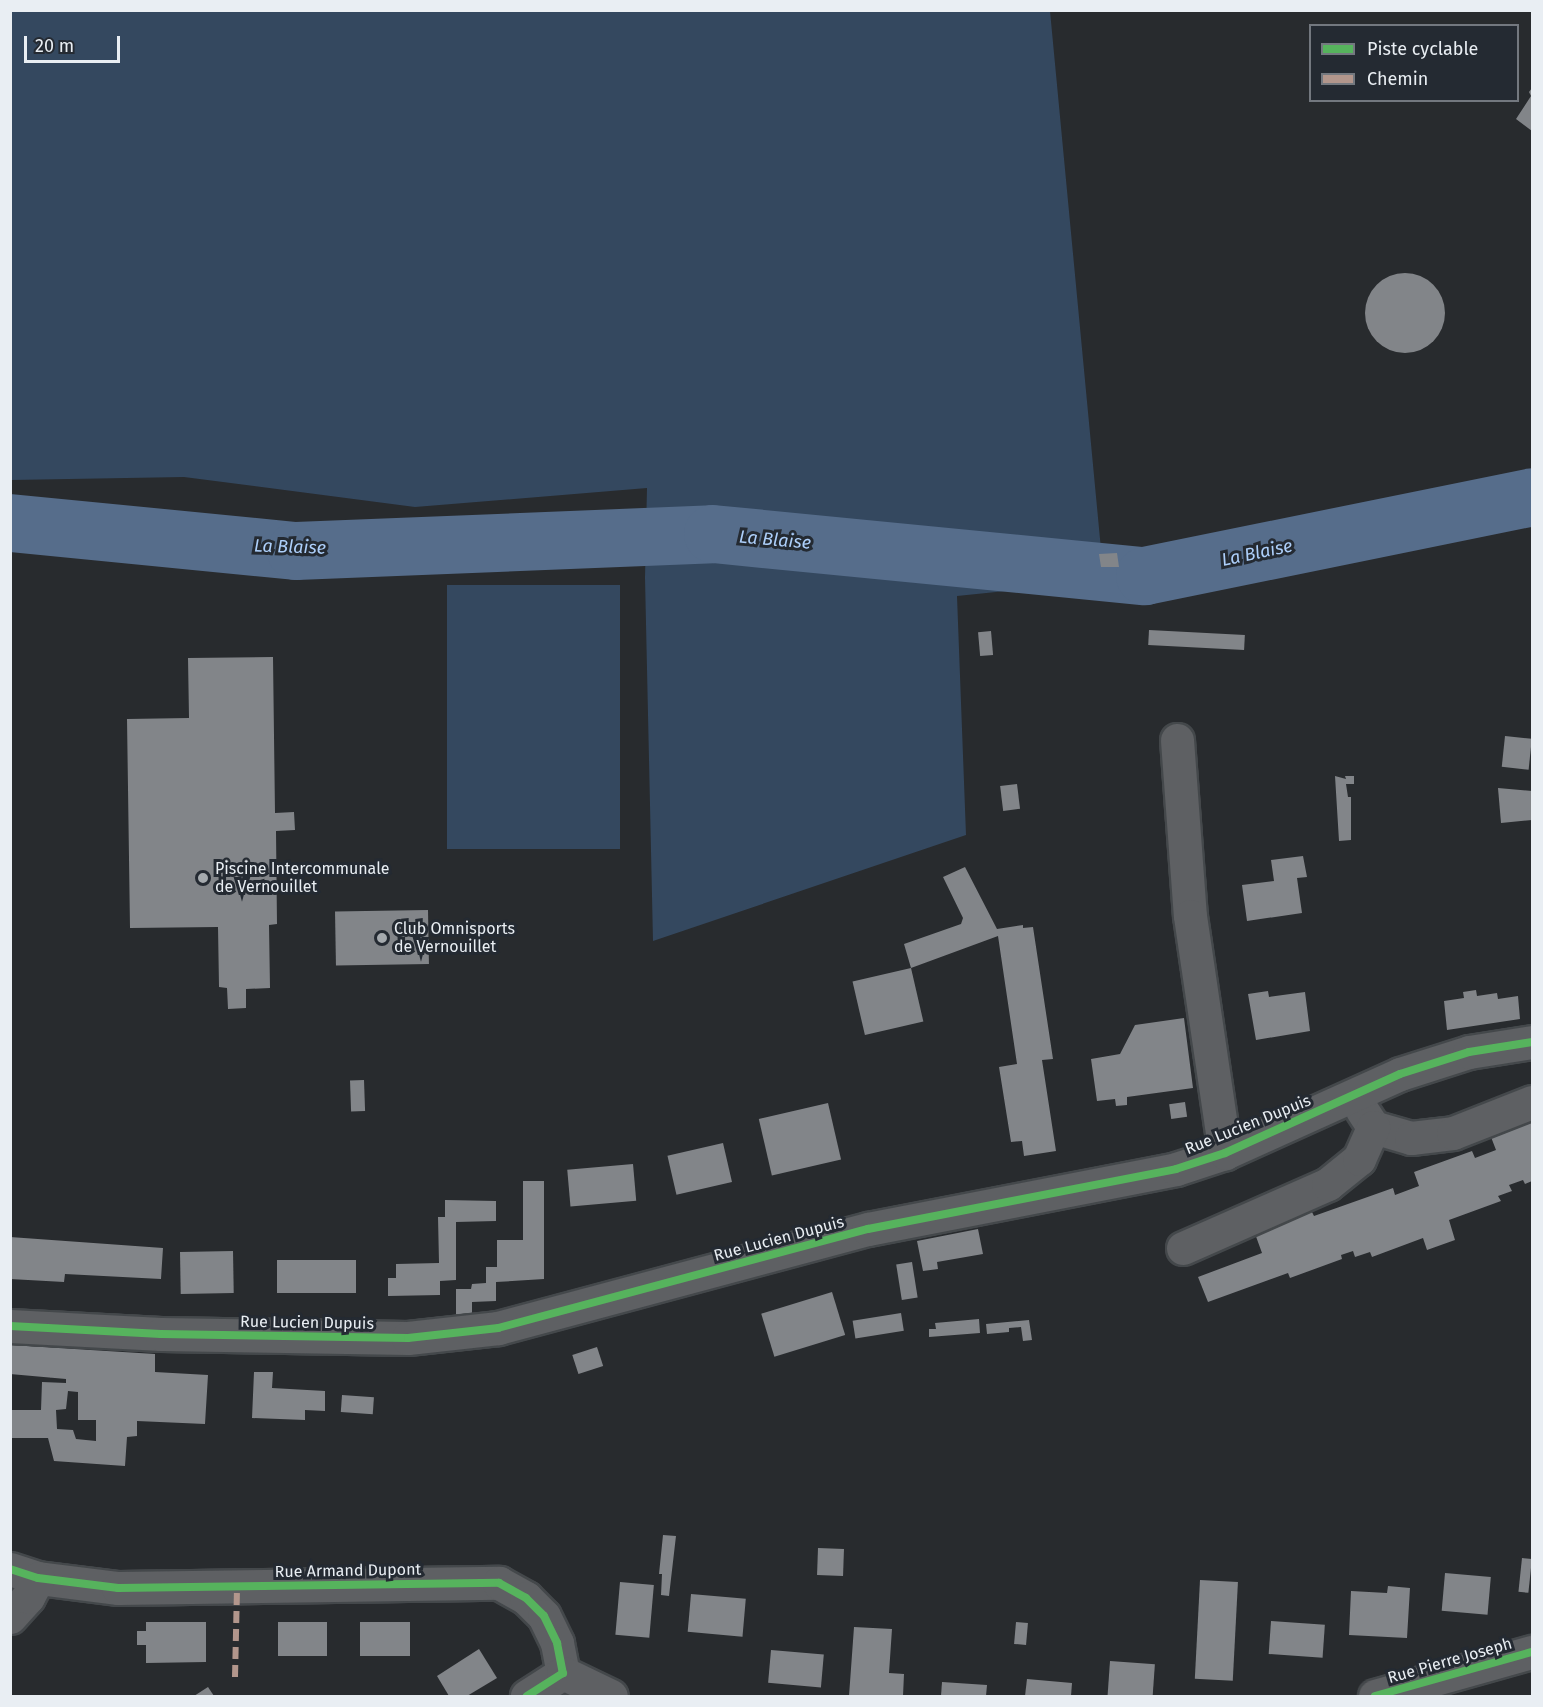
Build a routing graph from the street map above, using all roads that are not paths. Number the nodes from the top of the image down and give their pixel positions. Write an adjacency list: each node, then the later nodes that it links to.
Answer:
1 (1177, 740): 6 (street)
2 (1533, 1042): 3 (street, Rue Lucien Dupuis)
3 (1352, 1096): 5 (street); 6 (street, Rue Lucien Dupuis)
4 (1533, 1102): 5 (street)
5 (1373, 1127): 7 (street)
6 (1225, 1153): 8 (street, Rue Lucien Dupuis)
7 (1183, 1248)
8 (10, 1326)
9 (24, 1574): 10 (street); 12 (street, Rue Armand Dupont)
10 (10, 1617)
11 (1533, 1652): 15 (street, Rue Pierre Joseph)
12 (564, 1673): 13 (street); 14 (street)
13 (527, 1696)
14 (611, 1696)
15 (1375, 1696)

